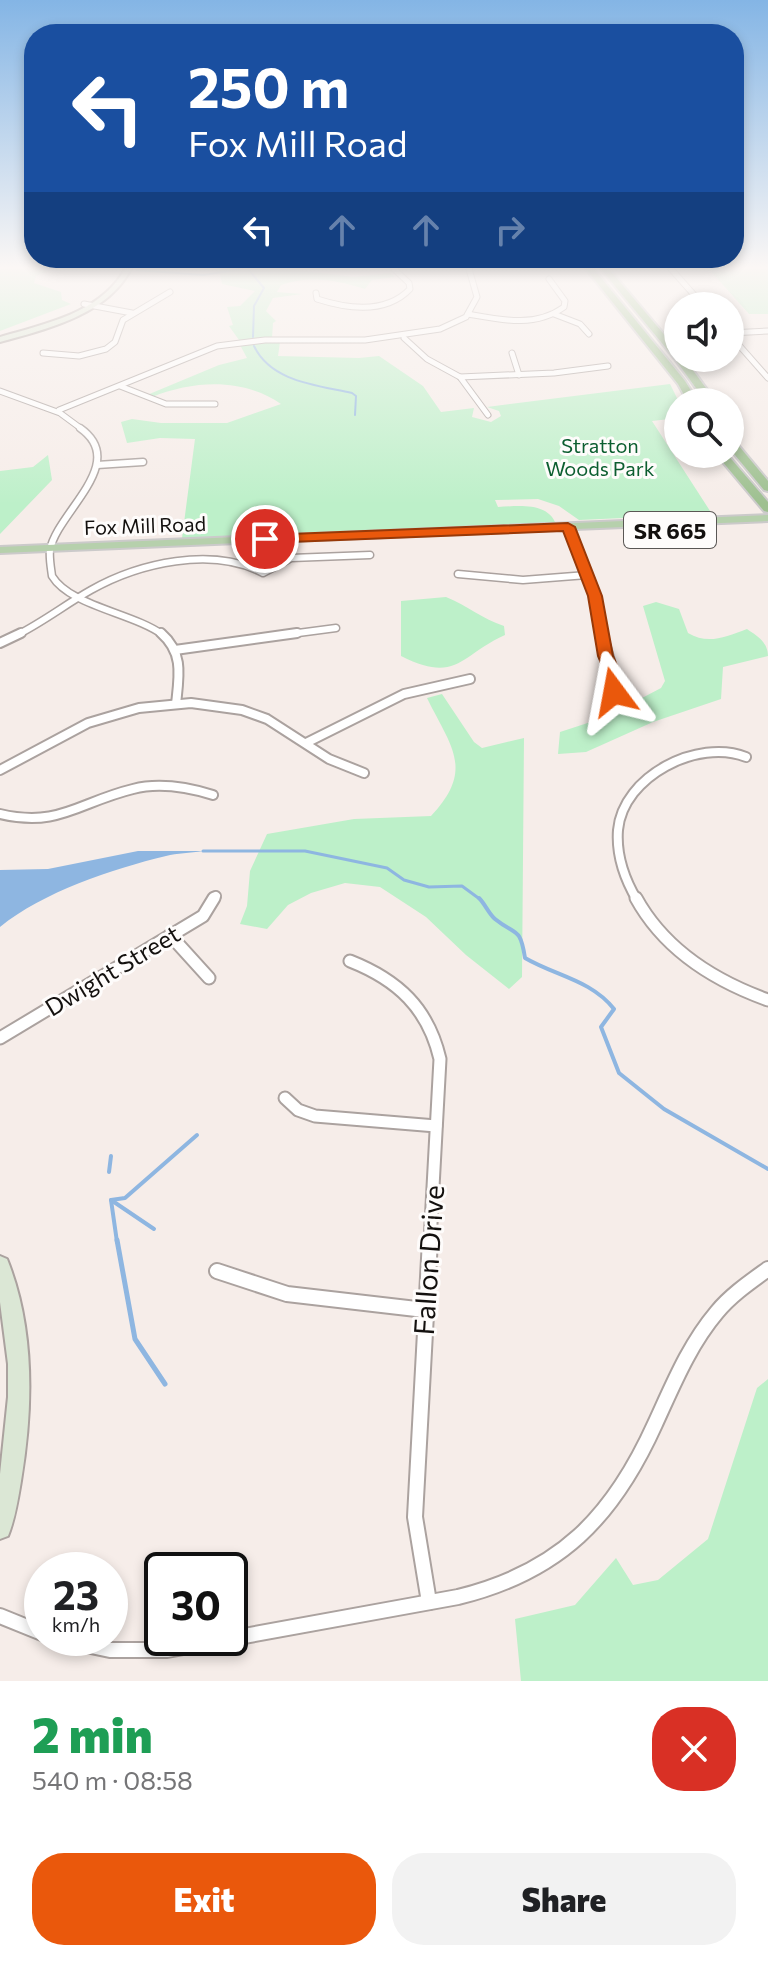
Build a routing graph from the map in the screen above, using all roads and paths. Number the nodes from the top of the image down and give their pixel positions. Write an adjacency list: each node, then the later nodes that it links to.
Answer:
1 (106, 347): 6 (street)
2 (215, 347): 12 (street)
3 (414, 347): 10 (street)
4 (653, 347): 13 (highway)
5 (744, 350): 11 (street)
6 (43, 353)
7 (512, 353): 9 (street)
8 (608, 366): 9 (street)
9 (519, 375): 10 (street)
10 (460, 377): 17 (street)
11 (768, 378)
12 (120, 386): 15 (street); 16 (street)
13 (685, 388)
14 (0, 391): 16 (street)
15 (215, 404)
16 (59, 410): 20 (street)
17 (488, 415)
18 (744, 459): 22 (highway)
19 (143, 462): 20 (street)
20 (97, 465): 27 (street)
21 (733, 468): 23 (highway)
22 (768, 488)
23 (768, 509)
24 (768, 518): 26 (main road, Fox Mill Road / SR 665)
25 (768, 525): 26 (main road, Fox Mill Road / SR 665)
26 (570, 531): 27 (main road, Fox Mill Road / SR 665); 31 (street)
27 (51, 548): 28 (main road, Fox Mill Road / SR 665); 32 (street)
28 (0, 550)
29 (370, 555): 32 (street)
30 (458, 574): 31 (street)
31 (587, 575): 37 (street)
32 (78, 597): 34 (street); 35 (street)
33 (336, 628): 35 (street)
34 (0, 643)
35 (175, 650): 38 (street)
36 (470, 679): 39 (street)
37 (614, 692)
38 (176, 704): 39 (street); 41 (street)
39 (306, 743): 42 (street)
40 (746, 757): 49 (street)
41 (0, 770)
42 (364, 773)
43 (213, 795): 44 (street)
44 (0, 814)
45 (216, 896): 46 (street, Dwight Street)
46 (170, 935): 48 (street); 50 (street, Dwight Street)
47 (350, 961): 52 (street, Fallon Drive)
48 (209, 978)
49 (768, 1000)
50 (0, 1038)
51 (285, 1098): 52 (street)
52 (436, 1126): 56 (street, Fallon Drive)
53 (0, 1266): 57 (main road)
54 (768, 1269): 58 (street)
55 (217, 1271): 56 (street)
56 (425, 1310): 58 (street, Fallon Drive)
57 (0, 1528)
58 (429, 1602): 61 (street)
59 (0, 1616): 60 (street)
60 (24, 1626)
61 (128, 1652)

